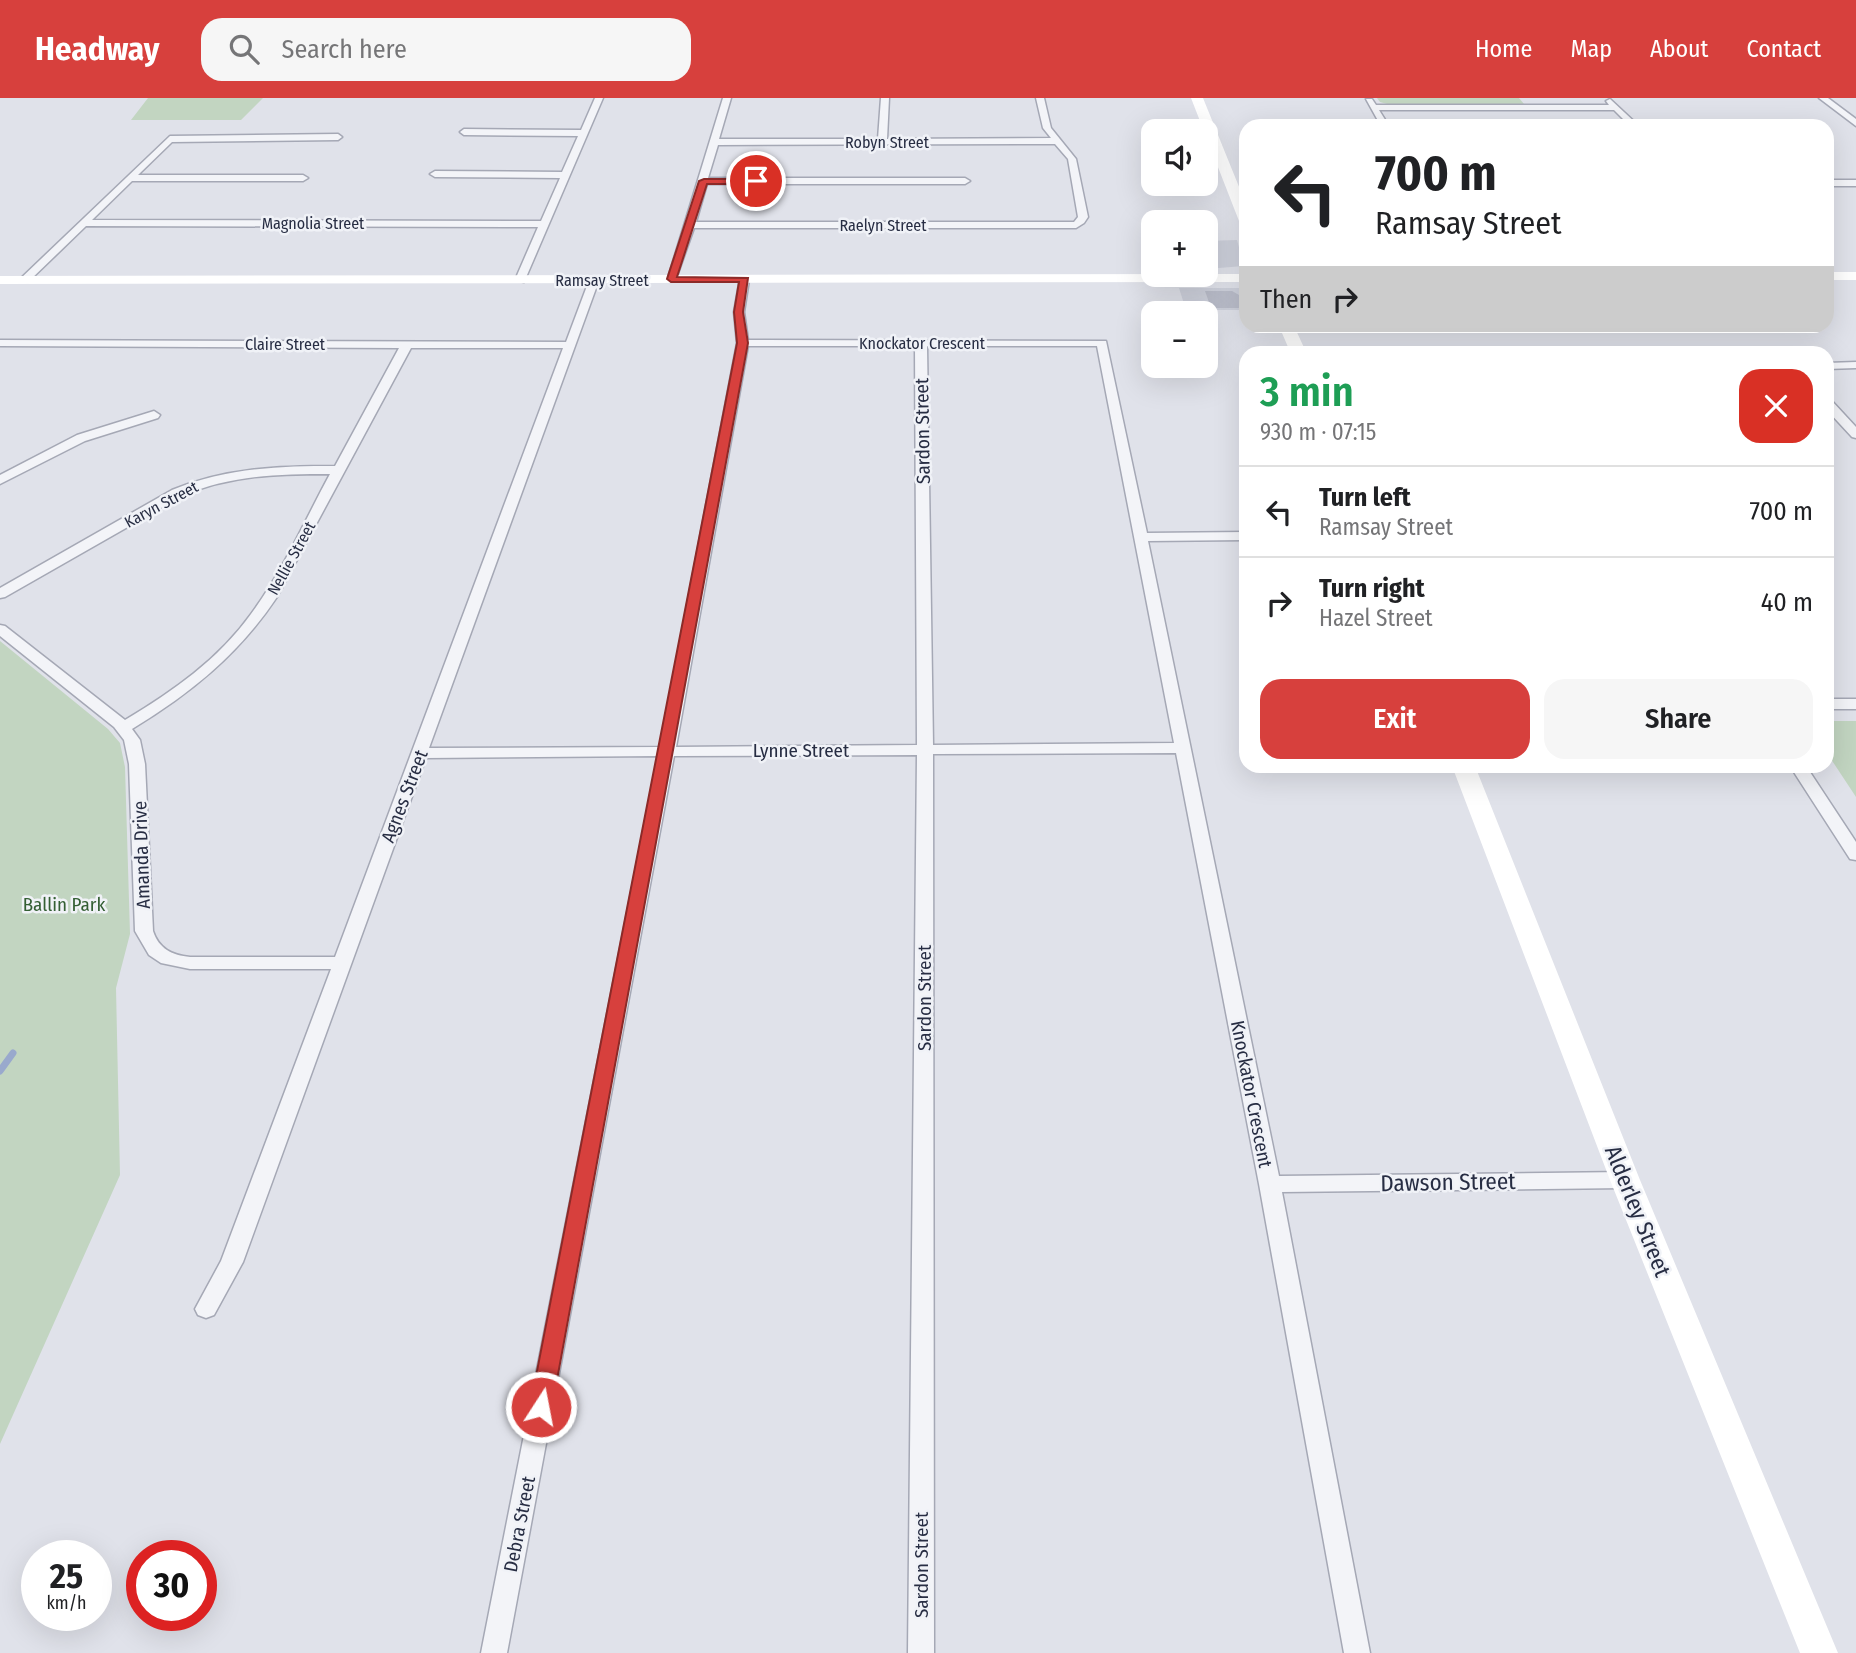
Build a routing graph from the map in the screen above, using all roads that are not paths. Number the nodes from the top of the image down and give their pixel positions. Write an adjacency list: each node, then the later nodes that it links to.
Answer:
1 (599, 98): 15 (street)
2 (727, 98): 18 (street)
3 (885, 98): 19 (street)
4 (1040, 98): 17 (street)
5 (1197, 98): 28 (street)
6 (1367, 98): 10 (street)
7 (1607, 98): 9 (street)
8 (1823, 98): 13 (street)
9 (1616, 107): 10 (street); 12 (street)
10 (1373, 108): 11 (street)
11 (1380, 119)
12 (1628, 119)
13 (1856, 123)
14 (464, 132): 15 (street)
15 (585, 132): 21 (street)
16 (338, 137): 22 (street)
17 (1059, 141): 19 (street, Robyn Street); 31 (street, Raelyn Street)
18 (715, 142): 19 (street, Robyn Street); 24 (street)
19 (882, 142)
20 (435, 174): 21 (street)
21 (565, 175): 30 (street)
22 (129, 178): 23 (street); 29 (street)
23 (303, 178)
24 (704, 181): 25 (street); 31 (street)
25 (965, 181)
26 (1834, 183): 27 (street)
27 (1856, 183)
28 (1239, 195)
29 (83, 223): 30 (street, Magnolia Street); 37 (street)
30 (543, 224): 38 (street)
31 (691, 225): 35 (street)
32 (1834, 276): 33 (street)
33 (1856, 276)
34 (1239, 278): 40 (street, Ramsay Street)
35 (671, 279): 39 (street, Ramsay Street); 40 (street, Ramsay Street)
36 (0, 280): 37 (street, Ramsay Street)
37 (24, 280): 38 (street, Ramsay Street)
38 (520, 280): 39 (street, Ramsay Street)
39 (594, 280): 45 (street, Agnes Street)
40 (744, 280): 42 (street, Debra Street)
41 (0, 343): 44 (street, Claire Street)
42 (743, 343): 43 (street, Knockator Crescent); 62 (street, Debra Street)
43 (921, 343): 54 (street, Knockator Crescent); 61 (street, Sardon Street)
44 (407, 344): 45 (street, Claire Street); 51 (street, Nellie Street)
45 (570, 345): 63 (street, Agnes Street)
46 (1856, 365): 47 (street)
47 (1834, 366)
48 (1834, 410): 50 (street)
49 (154, 415): 52 (street)
50 (1856, 434)
51 (339, 470): 55 (street, Karyn Street); 59 (street, Nellie Street)
52 (0, 480)
53 (1239, 536): 54 (street)
54 (1141, 537): 60 (street, Knockator Crescent)
55 (0, 594)
56 (0, 629): 59 (street, Amanda Drive)
57 (1834, 704): 58 (street)
58 (1856, 704)
59 (123, 728): 67 (street, Amanda Drive)
60 (1181, 748): 61 (street, Lynne Street); 69 (street, Knockator Crescent)
61 (925, 749): 62 (street, Lynne Street); 72 (street, Sardon Street)
62 (665, 751): 63 (street, Lynne Street); 71 (street, Debra Street)
63 (420, 753): 67 (street, Agnes Street)
64 (1466, 773): 68 (street, Alderley Street)
65 (1803, 773): 66 (street)
66 (1856, 855)
67 (341, 963): 70 (street, Agnes Street)
68 (1625, 1180): 69 (street, Dawson Street); 74 (street, Alderley Street)
69 (1270, 1184): 73 (street, Knockator Crescent)
70 (206, 1309)
71 (494, 1653)
72 (921, 1653)
73 (1357, 1653)
74 (1819, 1653)

